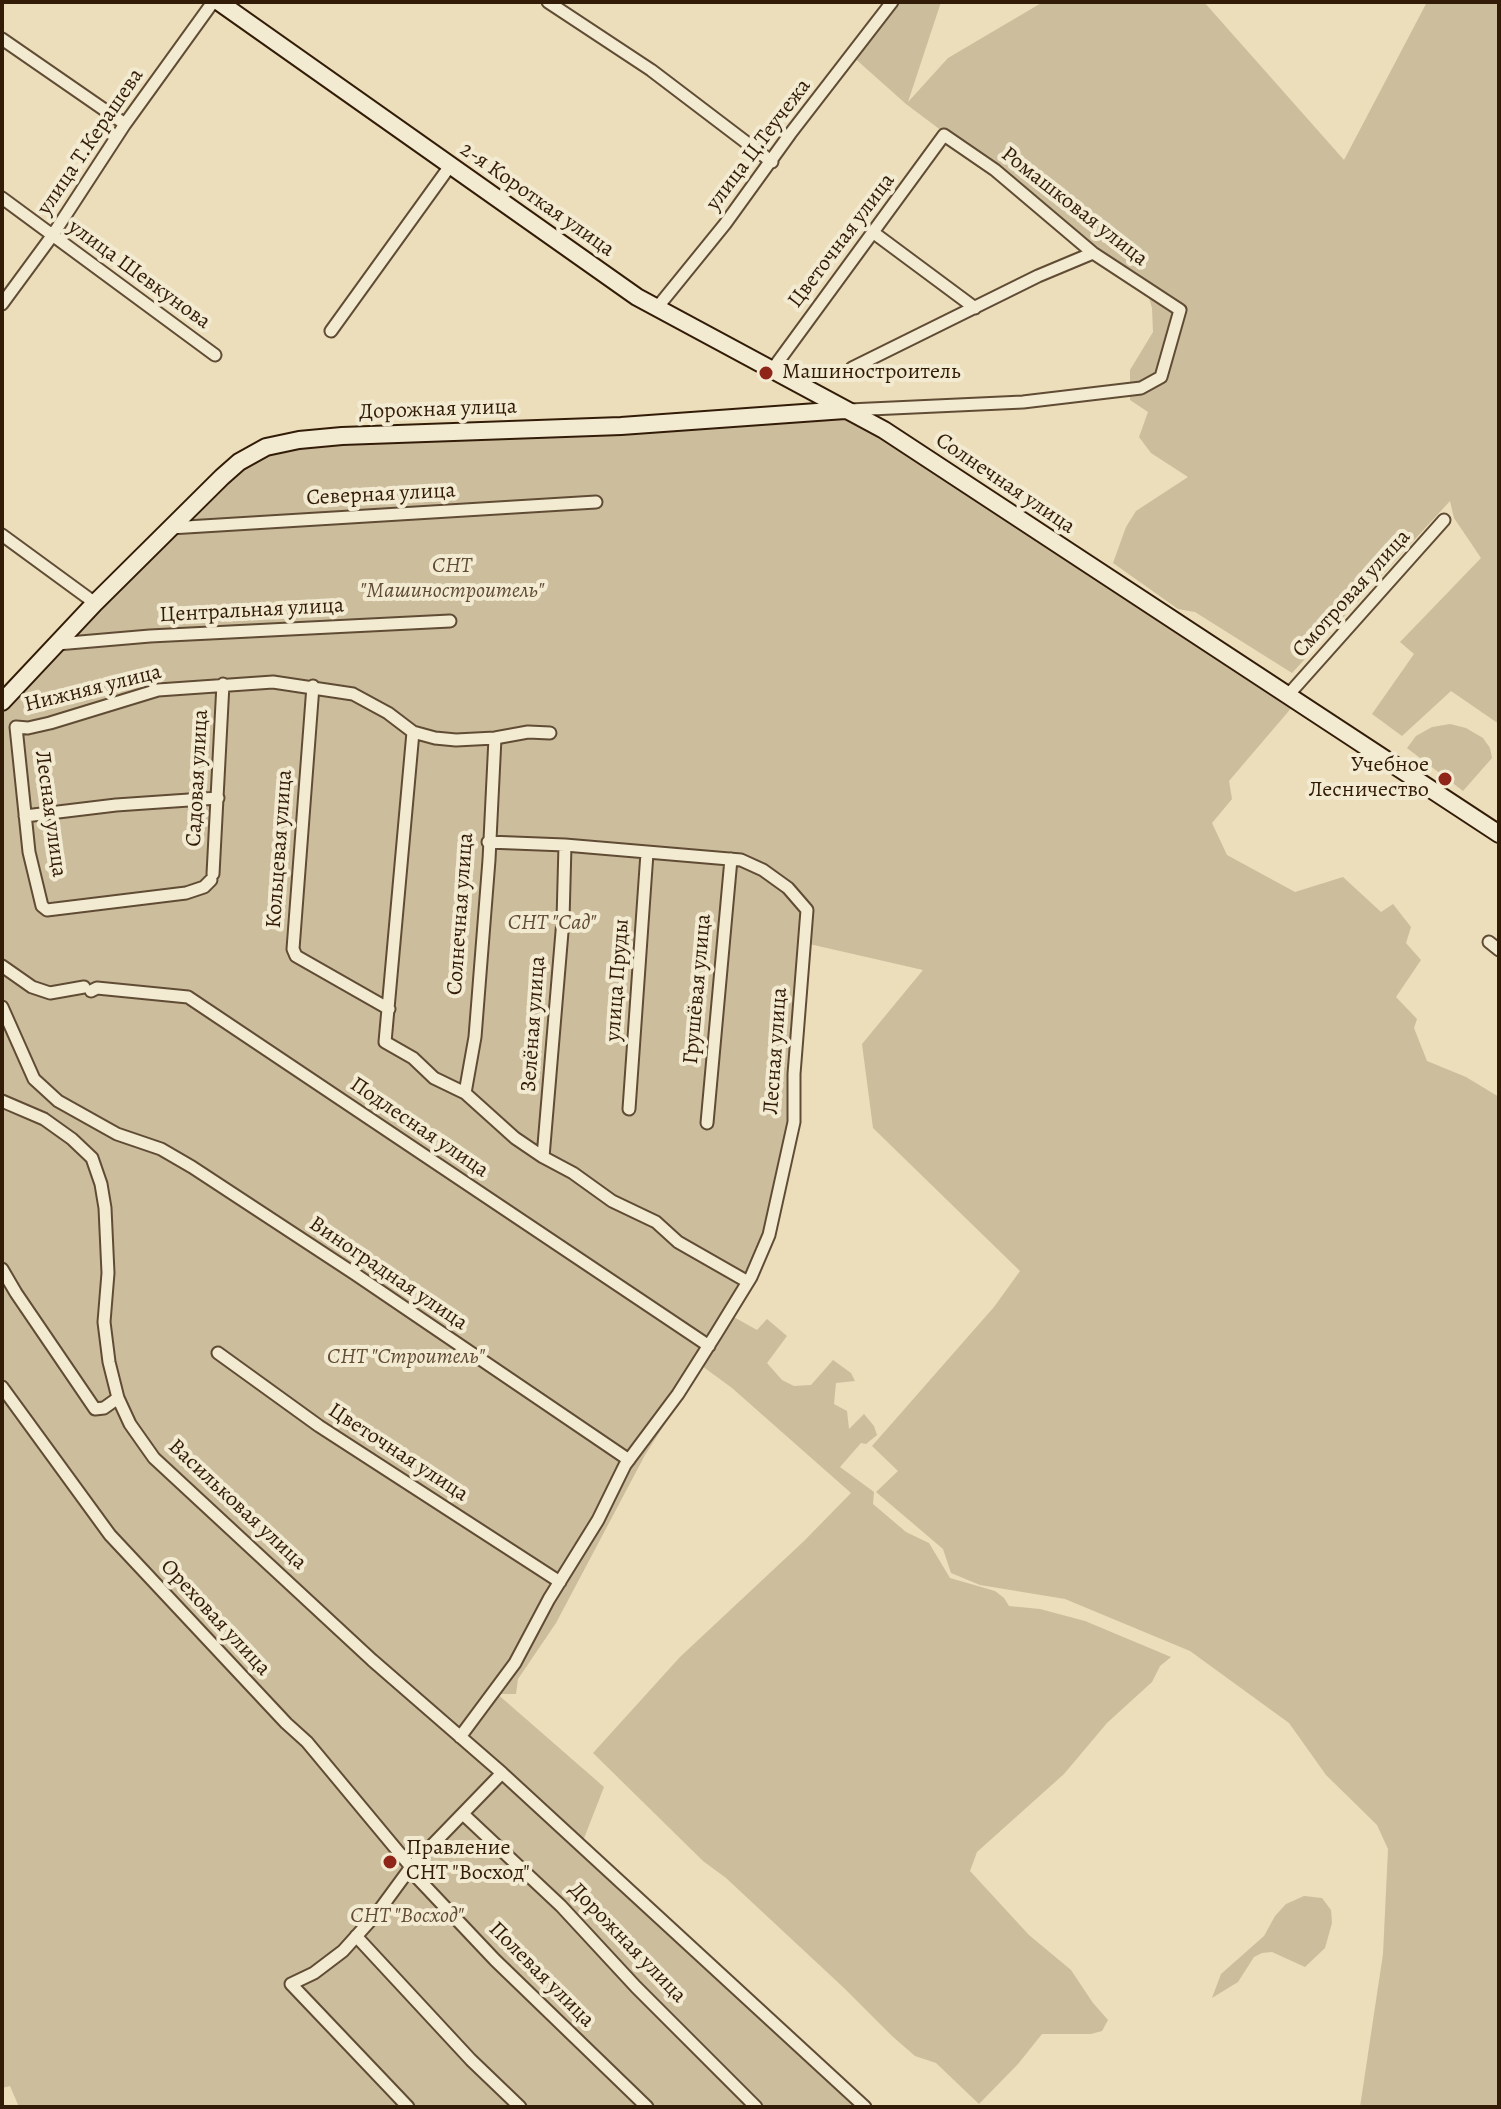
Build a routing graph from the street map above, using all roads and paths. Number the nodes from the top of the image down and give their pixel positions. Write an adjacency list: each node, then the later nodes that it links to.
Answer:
1 (213, 2): 6 (street, улица Т.Керашева)
2 (219, 2): 9 (street, 2-я Короткая улица)
3 (548, 2): 8 (street)
4 (892, 2): 8 (street, улица Ц.Теучежа)
5 (2, 39): 6 (street)
6 (125, 124): 12 (street, улица Т.Керашева)
7 (944, 135): 11 (street, Цветочная улица); 13 (street, Ромашковая улица)
8 (772, 162): 16 (street, улица Ц.Теучежа)
9 (450, 166): 16 (street, 2-я Короткая улица); 17 (street)
10 (2, 198): 12 (street, улица Шевкунова)
11 (874, 233): 15 (street); 20 (street, Цветочная улица)
12 (52, 236): 14 (street, улица Т.Керашева); 18 (street, улица Шевкунова)
13 (1093, 253): 15 (street); 22 (street, Ромашковая улица)
14 (2, 304)
15 (975, 308): 19 (street)
16 (656, 309): 20 (street, 2-я Короткая улица)
17 (331, 331)
18 (215, 355)
19 (852, 368)
20 (772, 370): 21 (street, 2-я Короткая улица)
21 (799, 384): 22 (street, 2-я Короткая улица); 23 (street)
22 (845, 410): 23 (street, Дорожная улица); 33 (street, Солнечная улица)
23 (790, 413): 26 (street, Дорожная улица)
24 (596, 502): 26 (street, Северная улица)
25 (1444, 520): 33 (street, Смотровая улица)
26 (170, 528): 28 (street, Дорожная улица)
27 (2, 535): 28 (street)
28 (95, 603): 30 (street, Дорожная улица)
29 (450, 621): 30 (street, Центральная улица)
30 (56, 644): 34 (street, Дорожная улица)
31 (223, 684): 32 (street, Нижняя улица); 35 (street, Нижняя улица); 39 (street, Садовая улица)
32 (313, 686): 36 (street, Нижняя улица); 51 (street, Кольцевая улица)
33 (1289, 694): 41 (street)
34 (2, 702)
35 (16, 727): 40 (street, Лесная улица)
36 (413, 732): 38 (street, Нижняя улица); 51 (street)
37 (550, 733): 38 (street, Нижняя улица)
38 (495, 738): 42 (street, Солнечная улица)
39 (218, 798): 40 (street); 46 (street, Садовая улица)
40 (25, 816): 46 (street, Лесная улица)
41 (1499, 834)
42 (488, 842): 43 (street); 52 (street, Солнечная улица)
43 (565, 845): 44 (street); 56 (street, Зелёная улица)
44 (647, 853): 45 (street); 54 (street, улица Пруды)
45 (731, 859): 55 (street, Грушёвая улица); 58 (street, Лесная улица)
46 (42, 906)
47 (1489, 942): 48 (street)
48 (1499, 950)
49 (2, 966): 59 (street, Подлесная улица)
50 (2, 1007): 63 (street, Виноградная улица)
51 (389, 1009): 52 (street)
52 (465, 1093): 56 (street)
53 (2, 1101): 62 (street, Васильковая улица)
54 (629, 1109)
55 (707, 1123)
56 (543, 1157): 58 (street)
57 (2, 1269): 62 (street)
58 (748, 1282): 59 (street)
59 (709, 1346): 63 (street)
60 (218, 1353): 64 (street, Цветочная улица)
61 (2, 1387): 68 (street, Ореховая улица)
62 (118, 1398): 65 (street, Васильковая улица)
63 (629, 1460): 64 (street)
64 (560, 1582): 65 (street)
65 (460, 1737): 66 (street, Васильковая улица)
66 (502, 1773): 67 (street); 74 (street, Васильковая улица)
67 (463, 1814): 68 (street); 73 (street, Дорожная улица)
68 (410, 1868): 69 (street); 72 (street, Полевая улица)
69 (356, 1936): 70 (street); 71 (street)
70 (408, 2107)
71 (520, 2107)
72 (647, 2107)
73 (756, 2107)
74 (865, 2107)

